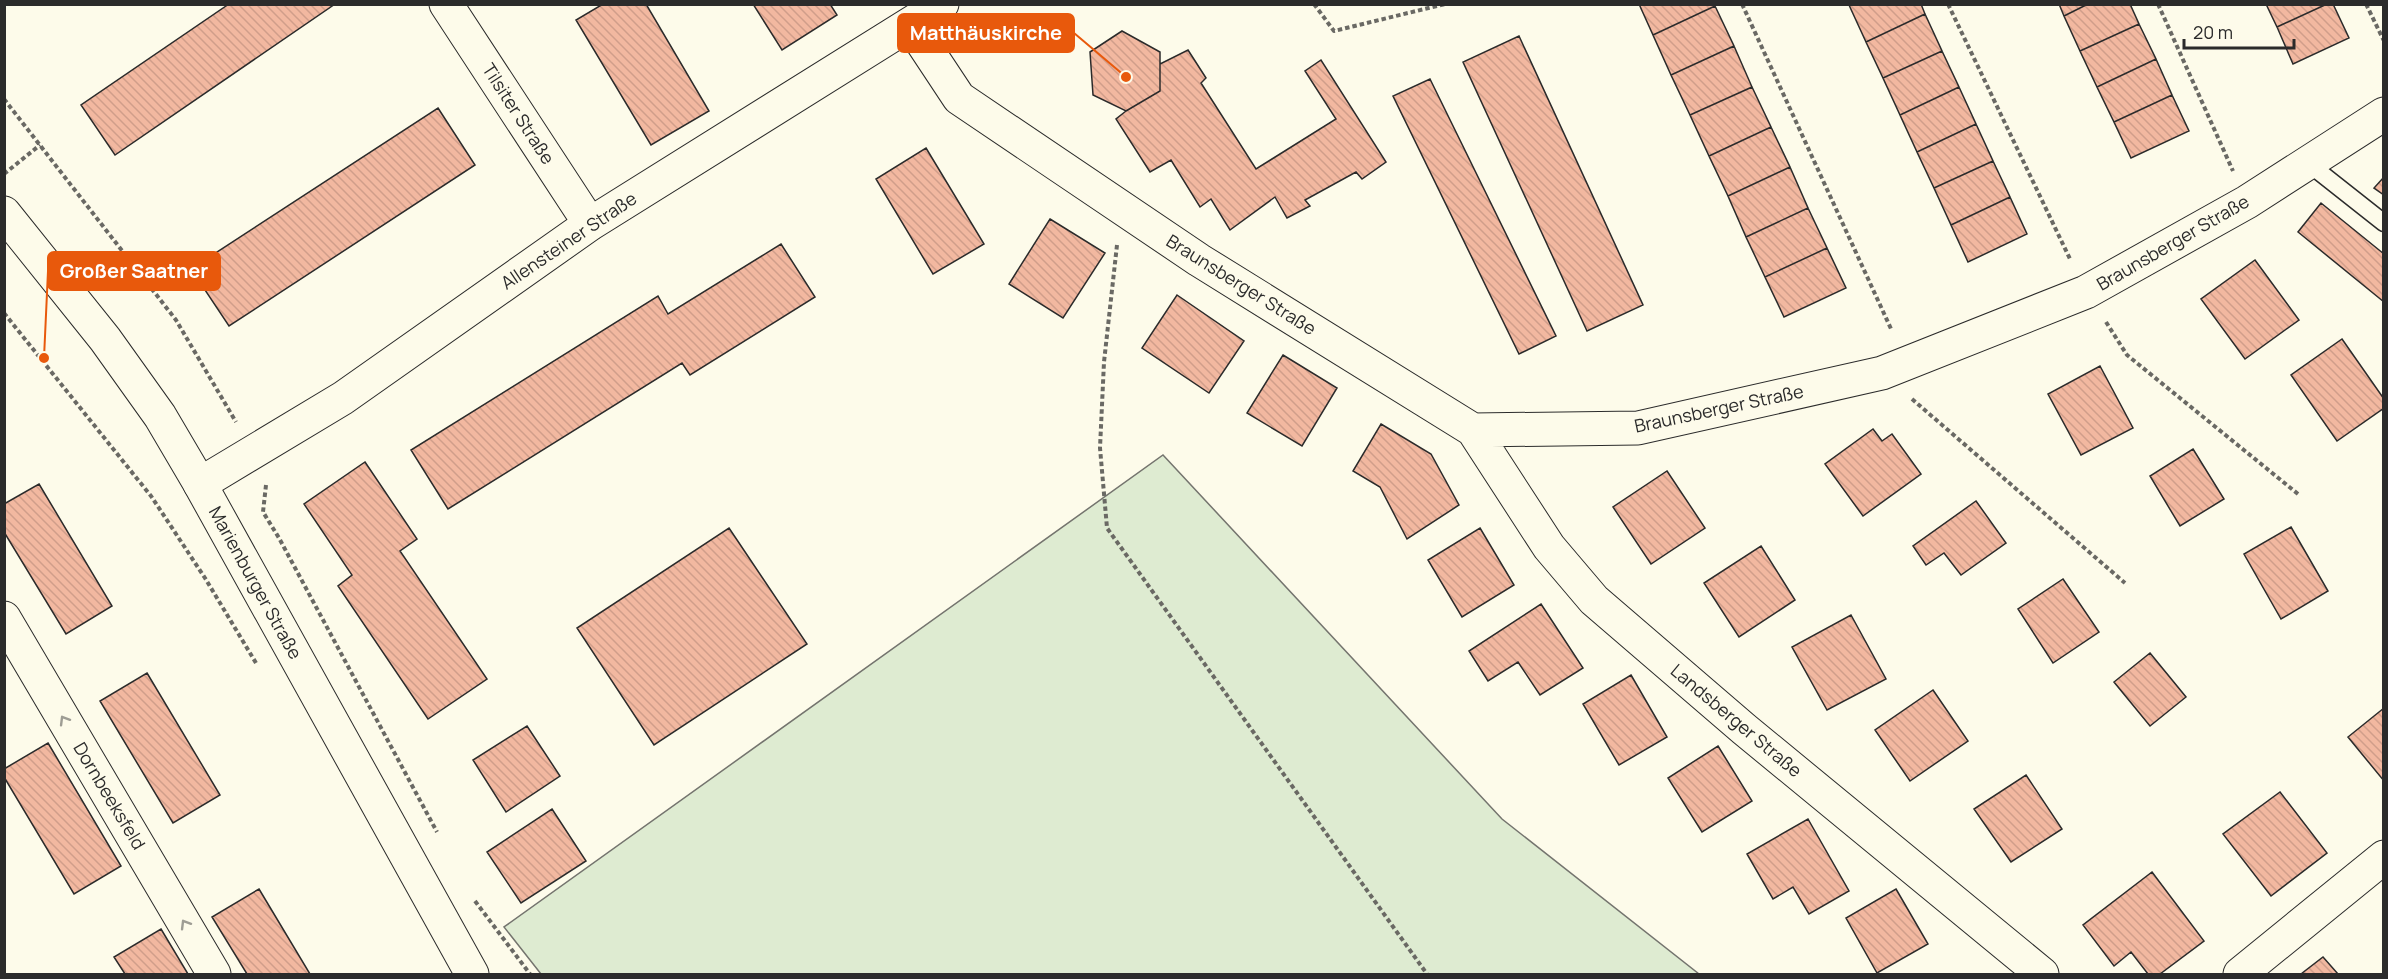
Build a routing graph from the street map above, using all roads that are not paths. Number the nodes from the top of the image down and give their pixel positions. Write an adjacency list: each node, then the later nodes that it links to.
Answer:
1 (942, 4): 3 (street, Allensteiner Straße)
2 (457, 9): 8 (street, Tilsiter Straße)
3 (910, 24): 8 (street, Allensteiner Straße); 9 (street, Braunsberger Straße)
4 (2384, 114): 5 (street, Braunsberger Straße)
5 (2308, 163): 7 (lane); 9 (street, Braunsberger Straße)
6 (4, 213): 10 (street, Marienburger Straße)
7 (2384, 223)
8 (590, 224): 10 (street, Allensteiner Straße)
9 (1473, 430): 15 (street, Landsberger Straße)
10 (200, 484): 14 (street, Marienburger Straße)
11 (4, 618): 13 (street, Dornbeeksfeld, one-way to 11)
12 (2384, 857): 16 (street)
13 (214, 975)
14 (472, 975)
15 (2042, 975)
16 (2240, 975)

